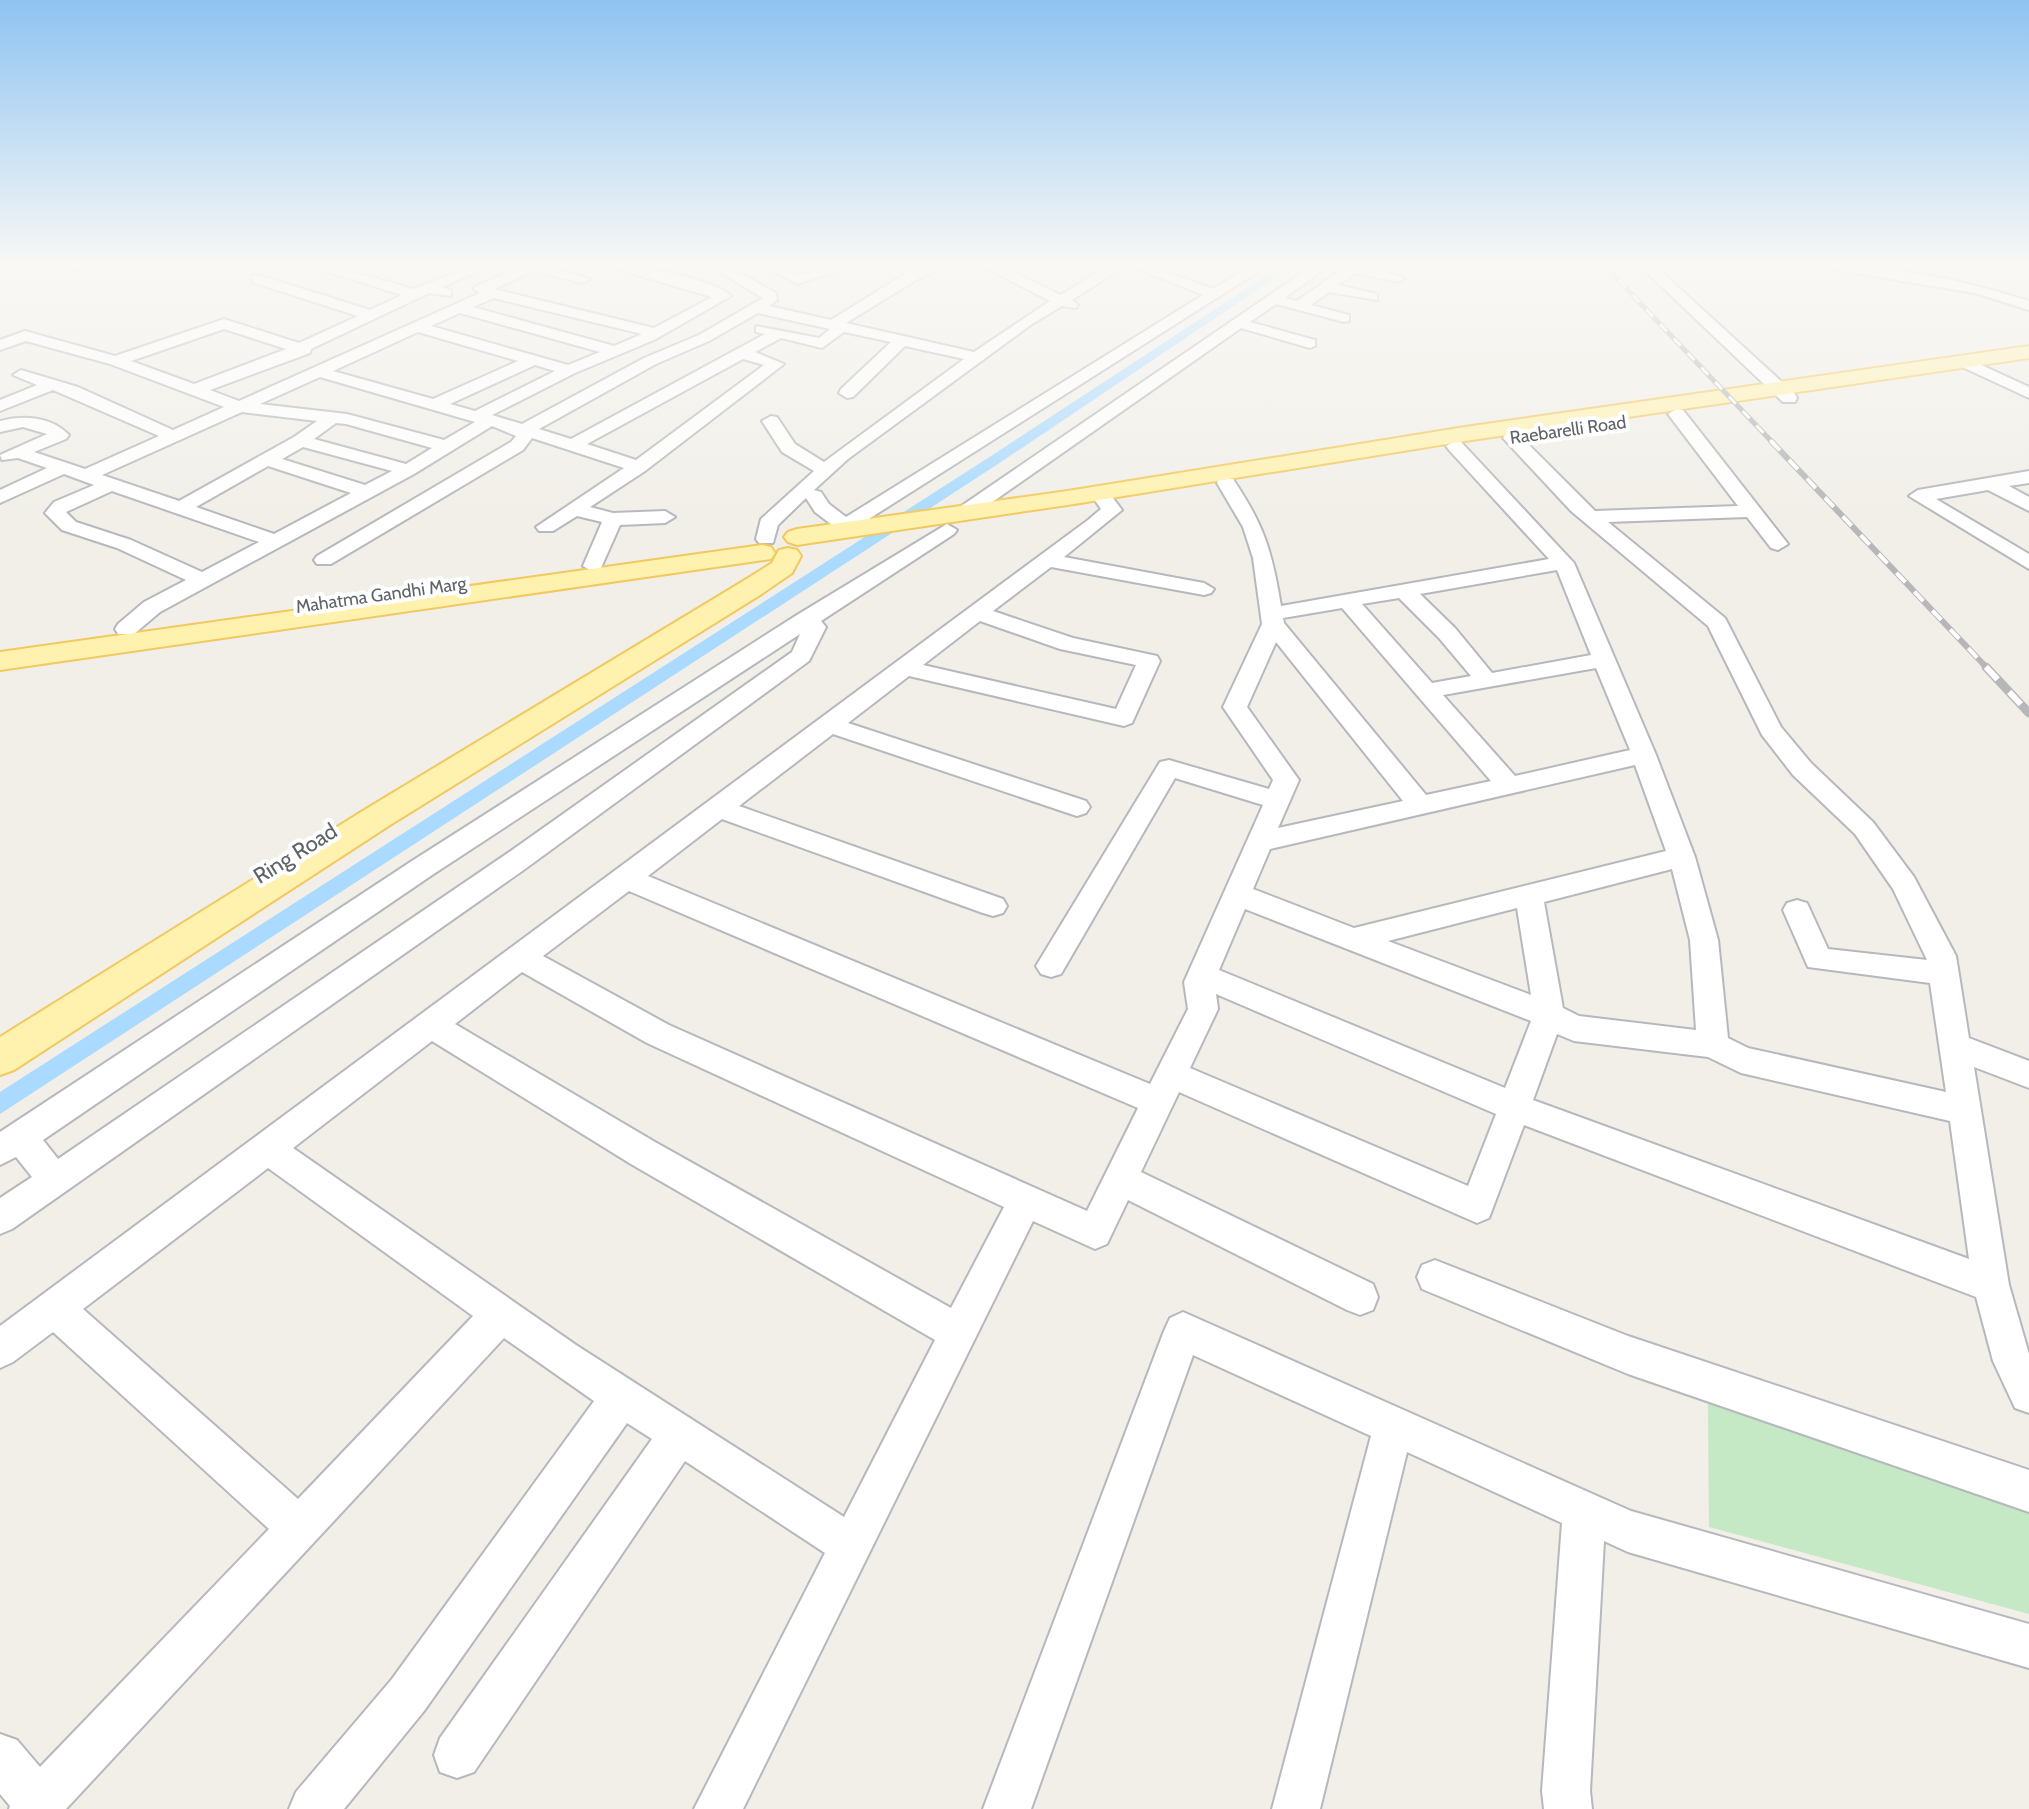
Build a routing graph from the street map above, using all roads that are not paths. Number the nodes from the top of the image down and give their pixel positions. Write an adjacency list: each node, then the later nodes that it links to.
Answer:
1 (62, 350): 24 (street)
2 (163, 350): 24 (street)
3 (296, 350): 29 (street)
4 (304, 350): 21 (street)
5 (364, 350): 21 (street)
6 (499, 350): 20 (street)
7 (612, 350): 23 (street)
8 (675, 350): 41 (street)
9 (746, 350): 18 (street)
10 (891, 350): 31 (street)
11 (946, 350): 19 (street)
12 (988, 350): 19 (street)
13 (1003, 350): 60 (street)
14 (1132, 350): 72 (street)
15 (1199, 350): 70 (street)
16 (1737, 350): 32 (street)
17 (2029, 352): 22 (main road)
18 (741, 353): 45 (street); 50 (street)
19 (977, 357): 53 (street)
20 (533, 360): 23 (street); 33 (street)
21 (338, 362): 25 (street)
22 (1977, 365): 27 (main road, Raebarelli Road); 32 (main road, Raebarelli Road)
23 (569, 370): 37 (street)
24 (116, 371): 29 (street); 30 (street)
25 (317, 371): 33 (street); 35 (street)
26 (21, 375): 28 (street)
27 (2027, 380)
28 (50, 386): 30 (street); 34 (street)
29 (195, 390): 35 (street)
30 (72, 391): 42 (street)
31 (847, 393)
32 (1784, 394): 36 (main road, Raebarelli Road); 62 (main road)
33 (435, 404): 37 (street)
34 (0, 406)
35 (237, 406): 38 (street); 42 (street)
36 (1677, 414): 43 (main road, Raebarelli Road); 66 (street)
37 (484, 418): 41 (street); 47 (street)
38 (330, 419): 44 (street); 47 (street)
39 (771, 421): 53 (street)
40 (0, 427): 48 (street)
41 (524, 430): 45 (street); 76 (street)
42 (172, 436): 54 (street)
43 (1512, 438): 46 (main road, Raebarelli Road); 68 (street)
44 (300, 441): 49 (street); 52 (street)
45 (573, 445): 50 (street)
46 (1455, 446): 56 (main road, Raebarelli Road); 78 (street)
47 (448, 447): 52 (street)
48 (8, 456): 51 (street)
49 (267, 460): 59 (street); 64 (street)
50 (639, 467): 65 (street)
51 (62, 468): 54 (street); 61 (street)
52 (408, 470): 59 (street)
53 (825, 470): 75 (street)
54 (85, 476): 58 (street)
55 (2029, 477): 57 (street)
56 (1226, 483): 62 (main road, Raebarelli Road); 86 (street)
57 (1991, 484): 63 (street); 79 (street)
58 (110, 485): 64 (street); 81 (street)
59 (367, 492): 73 (street)
60 (814, 496): 72 (street); 75 (street)
61 (0, 497)
62 (1103, 498): 70 (main road); 77 (street)
63 (2029, 505)
64 (179, 509): 73 (street)
65 (573, 509): 69 (street); 71 (street)
66 (1752, 511): 68 (street); 74 (street)
67 (665, 517): 69 (street)
68 (1590, 517): 112 (street)
69 (613, 519): 80 (street)
70 (956, 521): 72 (main road); 72 (main road); 87 (street)
71 (546, 527)
72 (857, 533): 75 (main road)
73 (276, 541): 81 (street)
74 (1778, 544)
75 (779, 546): 80 (main road, Mahatma Gandhi Marg); 91 (main road); 116 (main road, Ring Road); 119 (main road)
76 (324, 560)
77 (1046, 560): 82 (street); 85 (street)
78 (1564, 563): 83 (street); 90 (street)
79 (2029, 563)
80 (593, 566): 88 (main road, Mahatma Gandhi Marg)
81 (204, 581): 88 (street)
82 (1204, 589)
83 (1404, 591): 84 (street); 93 (street)
84 (1347, 600): 86 (street); 94 (street)
85 (977, 613): 92 (street); 92 (street)
86 (1272, 619): 98 (street); 99 (street)
87 (805, 620): 124 (street); 127 (street)
88 (126, 629): 89 (main road, Mahatma Gandhi Marg)
89 (0, 646)
90 (1604, 660): 93 (street); 96 (street)
91 (0, 661)
92 (904, 668): 95 (street)
93 (1486, 681): 94 (street)
94 (1427, 691): 97 (street)
95 (829, 725): 100 (street); 101 (street)
96 (1644, 755): 97 (street); 103 (street)
97 (1510, 786): 99 (street)
98 (1277, 800): 102 (street); 111 (street)
99 (1421, 806): 102 (street)
100 (1077, 807)
101 (718, 808): 104 (street); 107 (street)
102 (1259, 842): 105 (street)
103 (1682, 857): 106 (street); 117 (street)
104 (625, 878): 110 (street); 121 (street)
105 (1236, 894): 109 (street); 113 (street)
106 (1529, 895): 109 (street); 114 (street)
107 (993, 906)
108 (1797, 910): 112 (street)
109 (1353, 939): 114 (street)
110 (520, 957): 115 (street); 128 (street)
111 (1051, 966)
112 (1944, 973): 118 (street)
113 (1202, 975): 121 (street); 122 (street)
114 (1549, 1015): 117 (street); 122 (street)
115 (431, 1025): 125 (street); 135 (street)
116 (0, 1035)
117 (1713, 1045): 123 (street)
118 (1955, 1046): 120 (street); 123 (street)
119 (0, 1058)
120 (2029, 1075)
121 (1165, 1088): 122 (street); 126 (street)
122 (1515, 1107): 131 (street)
123 (1965, 1110): 131 (street)
124 (10, 1143): 127 (street)
125 (267, 1148): 133 (street); 134 (street)
126 (1120, 1179): 128 (street); 132 (street)
127 (55, 1180): 129 (street)
128 (1025, 1201): 135 (street)
129 (0, 1218)
130 (1435, 1277): 142 (street)
131 (1991, 1285): 137 (street)
132 (1360, 1297)
133 (54, 1308): 136 (street); 144 (street)
134 (501, 1314): 139 (street); 144 (street)
135 (959, 1333): 145 (street)
136 (0, 1349)
137 (2020, 1362): 138 (street)
138 (2029, 1394)
139 (622, 1396): 141 (street); 150 (street)
140 (1394, 1425): 143 (street); 152 (street); 153 (street)
141 (680, 1434): 145 (street); 147 (street)
142 (2029, 1491)
143 (1583, 1511): 146 (street); 154 (street)
144 (299, 1528): 149 (street)
145 (851, 1546): 151 (street)
146 (2029, 1646)
147 (457, 1755)
148 (0, 1757): 149 (street)
149 (36, 1806)
150 (313, 1809)
151 (718, 1809)
152 (1007, 1809)
153 (1296, 1809)
154 (1568, 1809)

